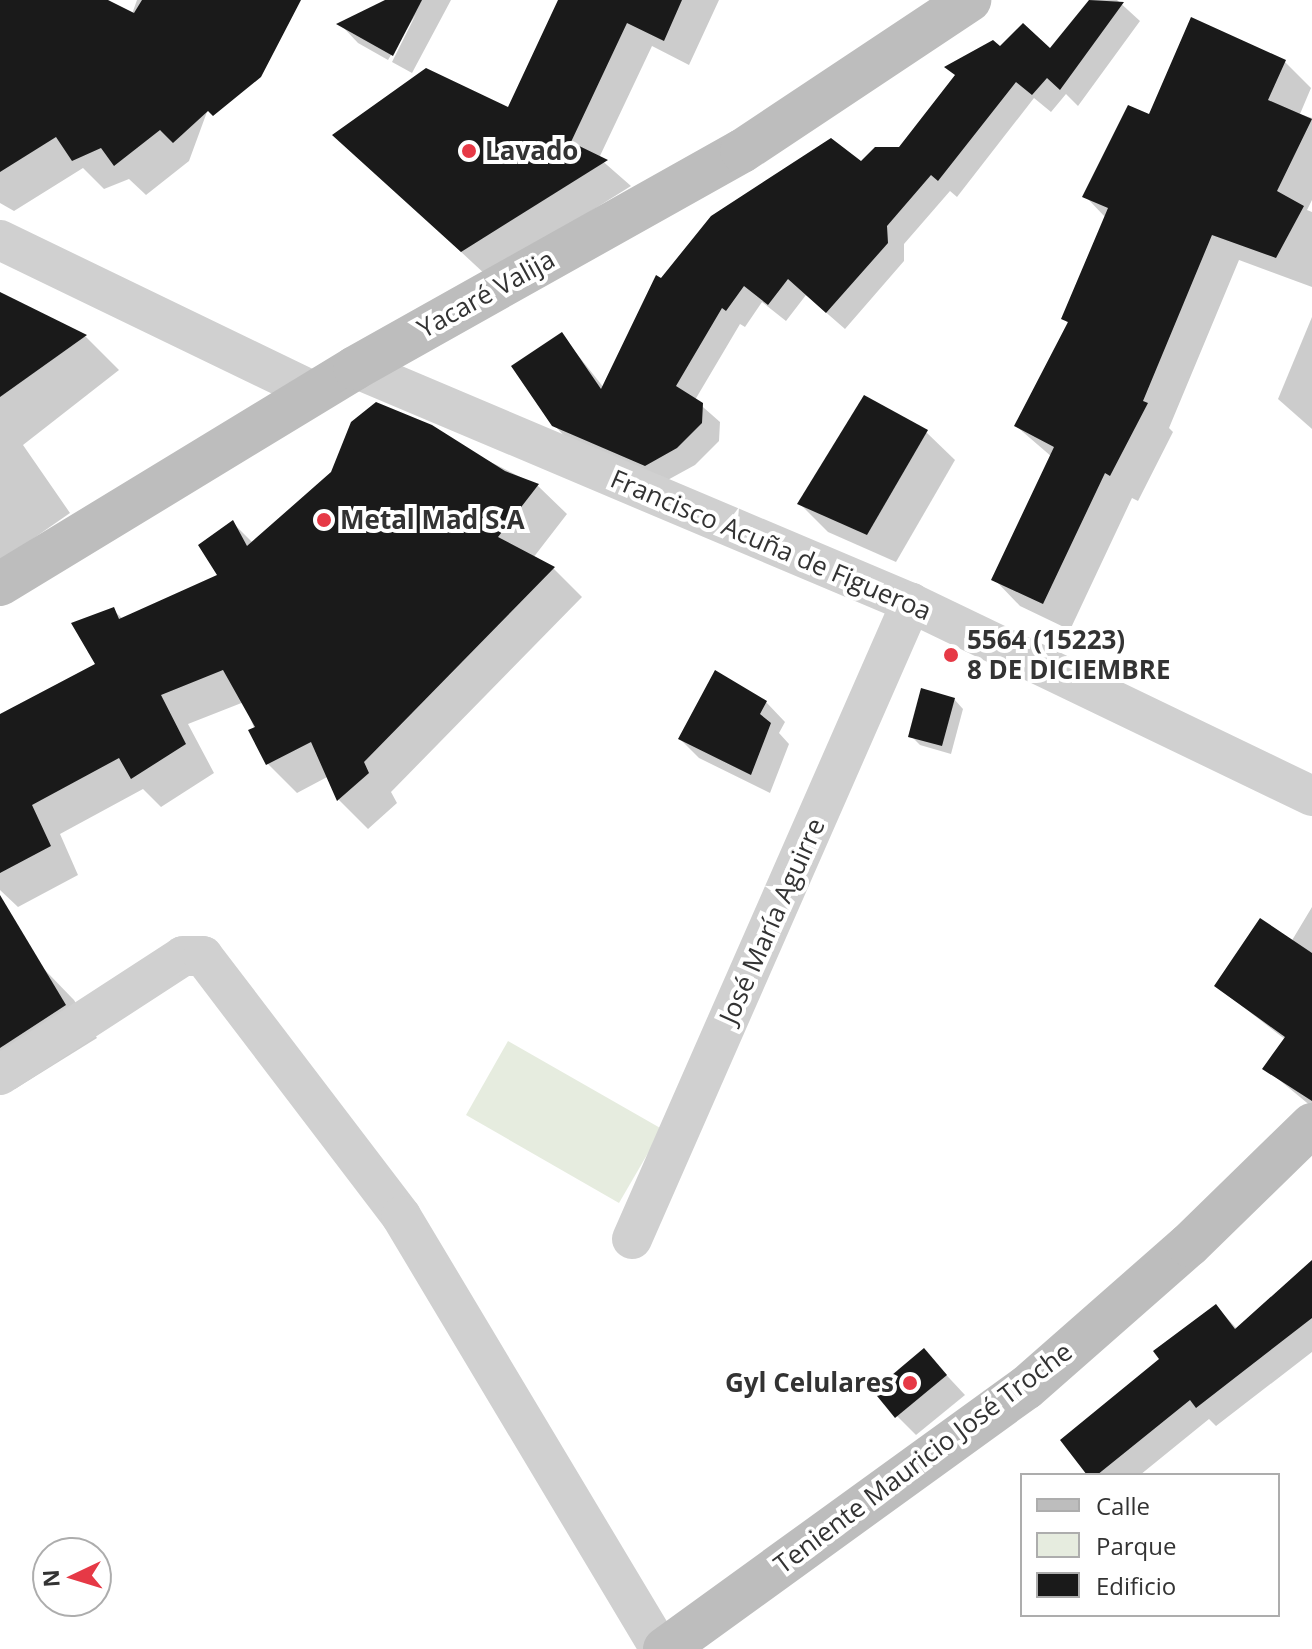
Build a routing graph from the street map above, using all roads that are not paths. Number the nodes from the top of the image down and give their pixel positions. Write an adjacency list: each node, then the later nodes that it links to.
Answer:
1 (969, 0): 3 (street, Yacaré Valija)
2 (0, 240): 4 (street)
3 (355, 368): 4 (street, Yacaré Valija); 6 (street, Francisco Acuña de Figueroa)
4 (315, 392): 5 (street, Yacaré Valija)
5 (0, 584)
6 (911, 603): 7 (street, Francisco Acuña de Figueroa); 10 (street, José María Aguirre)
7 (1312, 796)
8 (0, 1075): 11 (street)
9 (1312, 1125): 11 (street, Teniente Mauricio José Troche)
10 (632, 1239)
11 (663, 1649)

